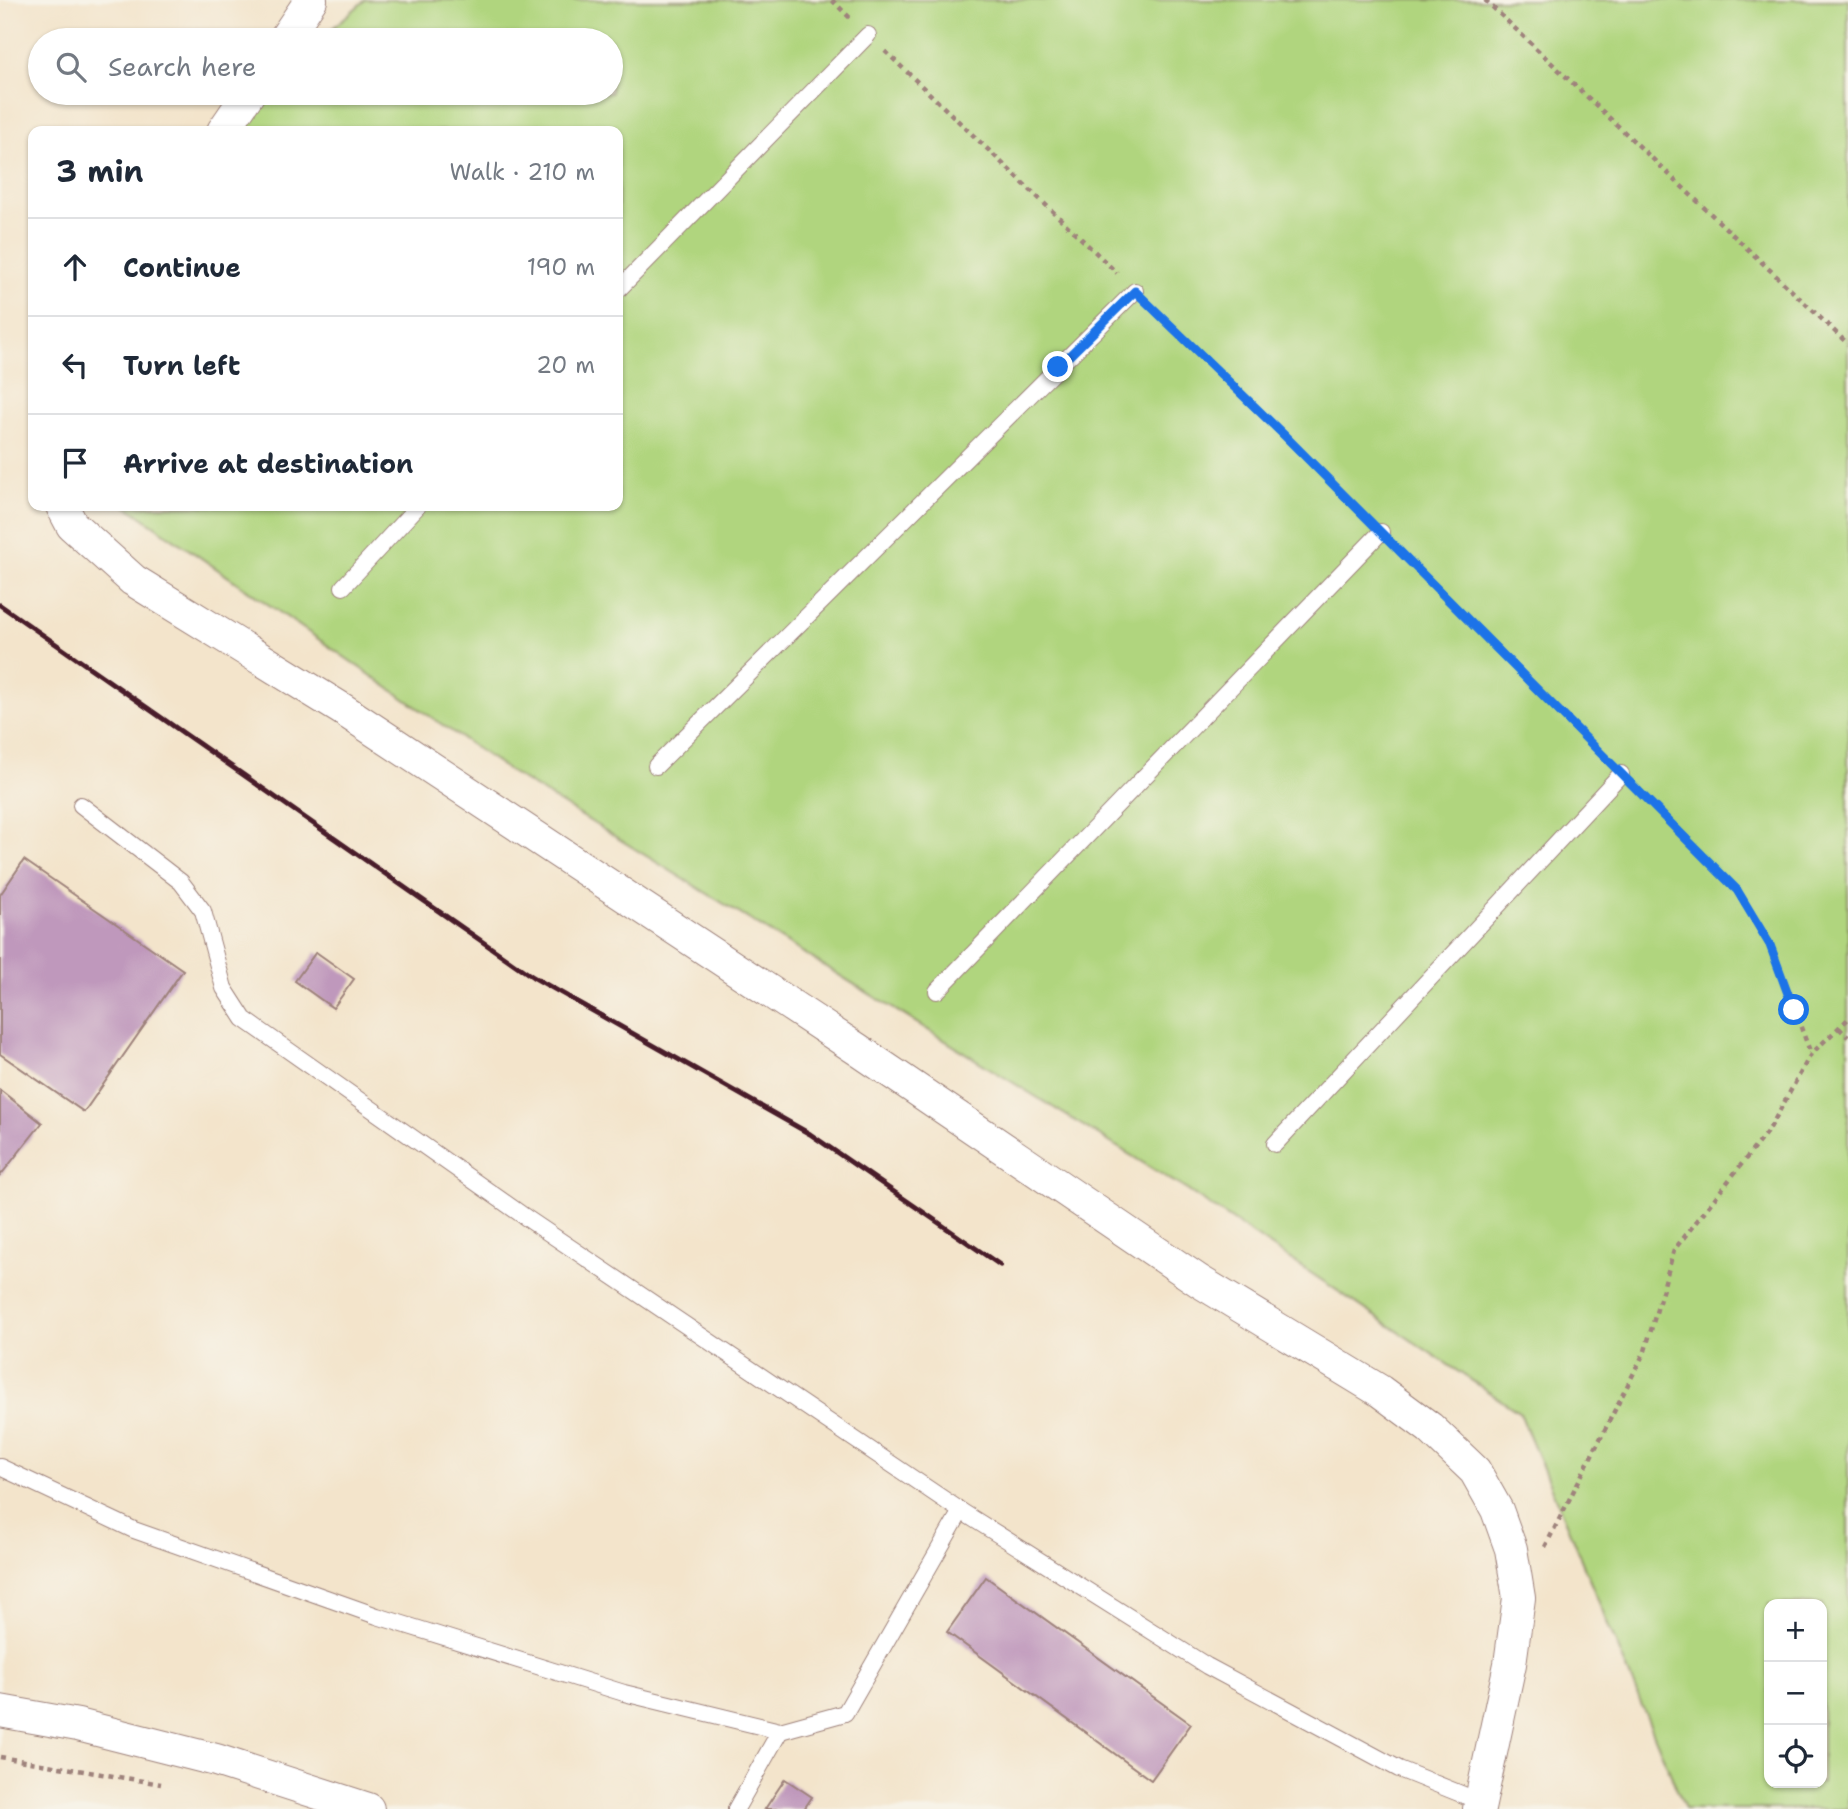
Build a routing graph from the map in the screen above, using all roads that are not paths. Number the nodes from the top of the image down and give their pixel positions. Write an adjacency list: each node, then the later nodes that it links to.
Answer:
1 (311, 0): 2 (street)
2 (292, 28)
3 (868, 35): 6 (lane)
4 (241, 105): 5 (street)
5 (226, 126)
6 (623, 285)
7 (1135, 291): 12 (lane)
8 (65, 511): 21 (street)
9 (413, 511): 11 (lane)
10 (1381, 532): 15 (lane)
11 (343, 587)
12 (656, 766)
13 (1621, 774): 16 (lane)
14 (82, 805): 18 (lane)
15 (937, 991)
16 (1275, 1144)
17 (0, 1467): 20 (lane)
18 (961, 1511): 20 (lane); 21 (lane)
19 (0, 1711): 22 (street)
20 (780, 1731): 23 (lane)
21 (1480, 1805)
22 (368, 1809)
23 (736, 1809)

